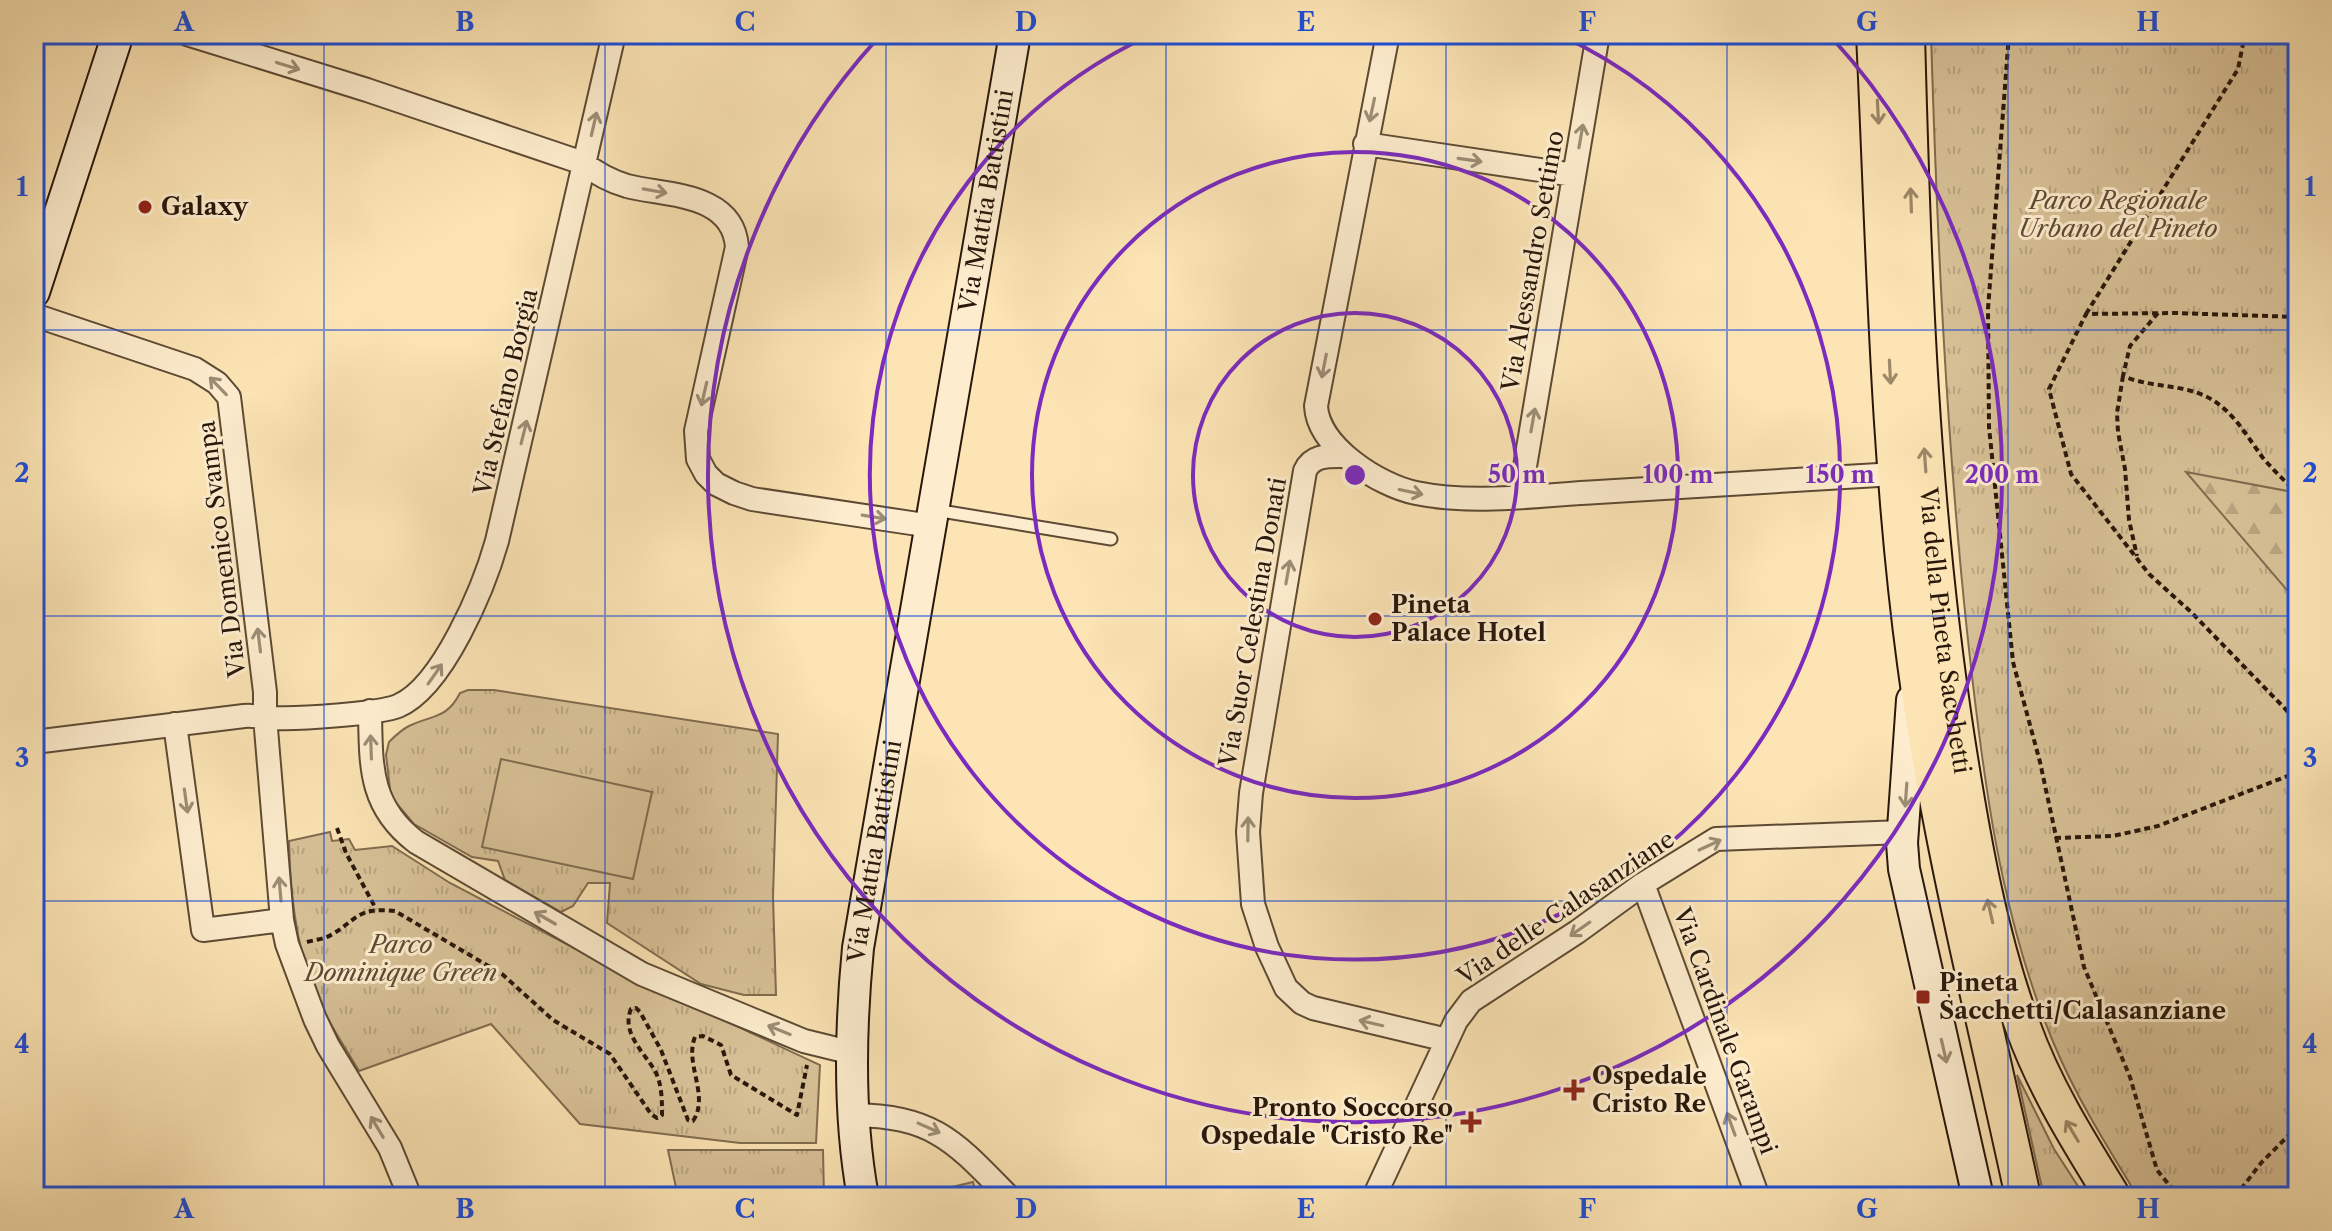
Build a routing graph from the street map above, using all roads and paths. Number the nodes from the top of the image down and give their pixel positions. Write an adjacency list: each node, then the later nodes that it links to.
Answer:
1 (118, 34): 14 (main road)
2 (187, 34): 12 (street, one-way to 12)
3 (614, 34): 12 (street, Via Stefano Borgia, one-way to 3)
4 (1015, 34): 24 (main road, Via Mattia Battistini)
5 (1388, 34): 11 (street, one-way to 11)
6 (1598, 34): 13 (street, Via Alessandro Settimo, one-way to 6)
7 (1874, 34): 21 (main road, Via della Pineta Sacchetti, one-way to 21)
8 (1907, 34): 53 (main road, Via della Pineta Sacchetti, one-way to 8)
9 (2009, 34): 36 (path)
10 (2245, 34): 16 (path)
11 (1365, 144): 13 (street, one-way to 13); 20 (street, one-way to 20)
12 (583, 163): 24 (street, one-way to 24); 28 (street, Via Stefano Borgia, one-way to 12)
13 (1574, 175): 23 (street, Via Alessandro Settimo, one-way to 13)
14 (35, 284)
15 (2158, 313): 16 (path); 18 (path); 19 (path)
16 (2086, 314): 26 (path)
17 (34, 315): 29 (street, Via Domenico Svampa, one-way to 17)
18 (2298, 317)
19 (2123, 376): 22 (path); 26 (path)
20 (1343, 456): 23 (street, one-way to 23); 41 (street, Via Suor Celestina Donati, one-way to 20)
21 (1895, 474): 23 (street); 27 (main road, Via della Pineta Sacchetti)
22 (2298, 494)
23 (1520, 496)
24 (933, 518): 25 (lane); 43 (main road, Via Mattia Battistini)
25 (1111, 539)
26 (2137, 558): 30 (path)
27 (1915, 662): 35 (main road, Via della Pineta Sacchetti, one-way to 35); 52 (main road, Via della Pineta Sacchetti)
28 (370, 711): 29 (street, Via Stefano Borgia); 42 (street, one-way to 28)
29 (265, 717): 31 (street, Via Stefano Borgia); 39 (street, Via Domenico Svampa, one-way to 29)
30 (2298, 722)
31 (175, 724): 32 (street, Via Stefano Borgia); 39 (street, one-way to 39)
32 (34, 742)
33 (2298, 772): 36 (path)
34 (337, 828): 38 (path)
35 (1903, 832): 37 (street, Via delle Calasanziane, one-way to 35); 51 (main road, Via della Pineta Sacchetti, one-way to 51)
36 (2055, 838): 54 (path)
37 (1643, 884): 41 (street, Via delle Calasanziane, one-way to 41); 50 (street, Via Cardinale Garampi, one-way to 37)
38 (376, 909): 40 (path); 42 (path)
39 (282, 920): 40 (street, Via Domenico Svampa)
40 (287, 944): 46 (street, Via Domenico Svampa, one-way to 40)
41 (1447, 1040): 49 (street, Via delle Calasanziane)
42 (812, 1043): 43 (street)
43 (853, 1053): 44 (main road, Via Mattia Battistini)
44 (853, 1115): 47 (main road, Via Mattia Battistini); 48 (street, one-way to 48)
45 (2298, 1126): 55 (path)
46 (410, 1197)
47 (863, 1197)
48 (1009, 1197)
49 (1374, 1197)
50 (1758, 1197)
51 (1978, 1197)
52 (2023, 1197)
53 (2113, 1197)
54 (2179, 1197)
55 (2235, 1197)

